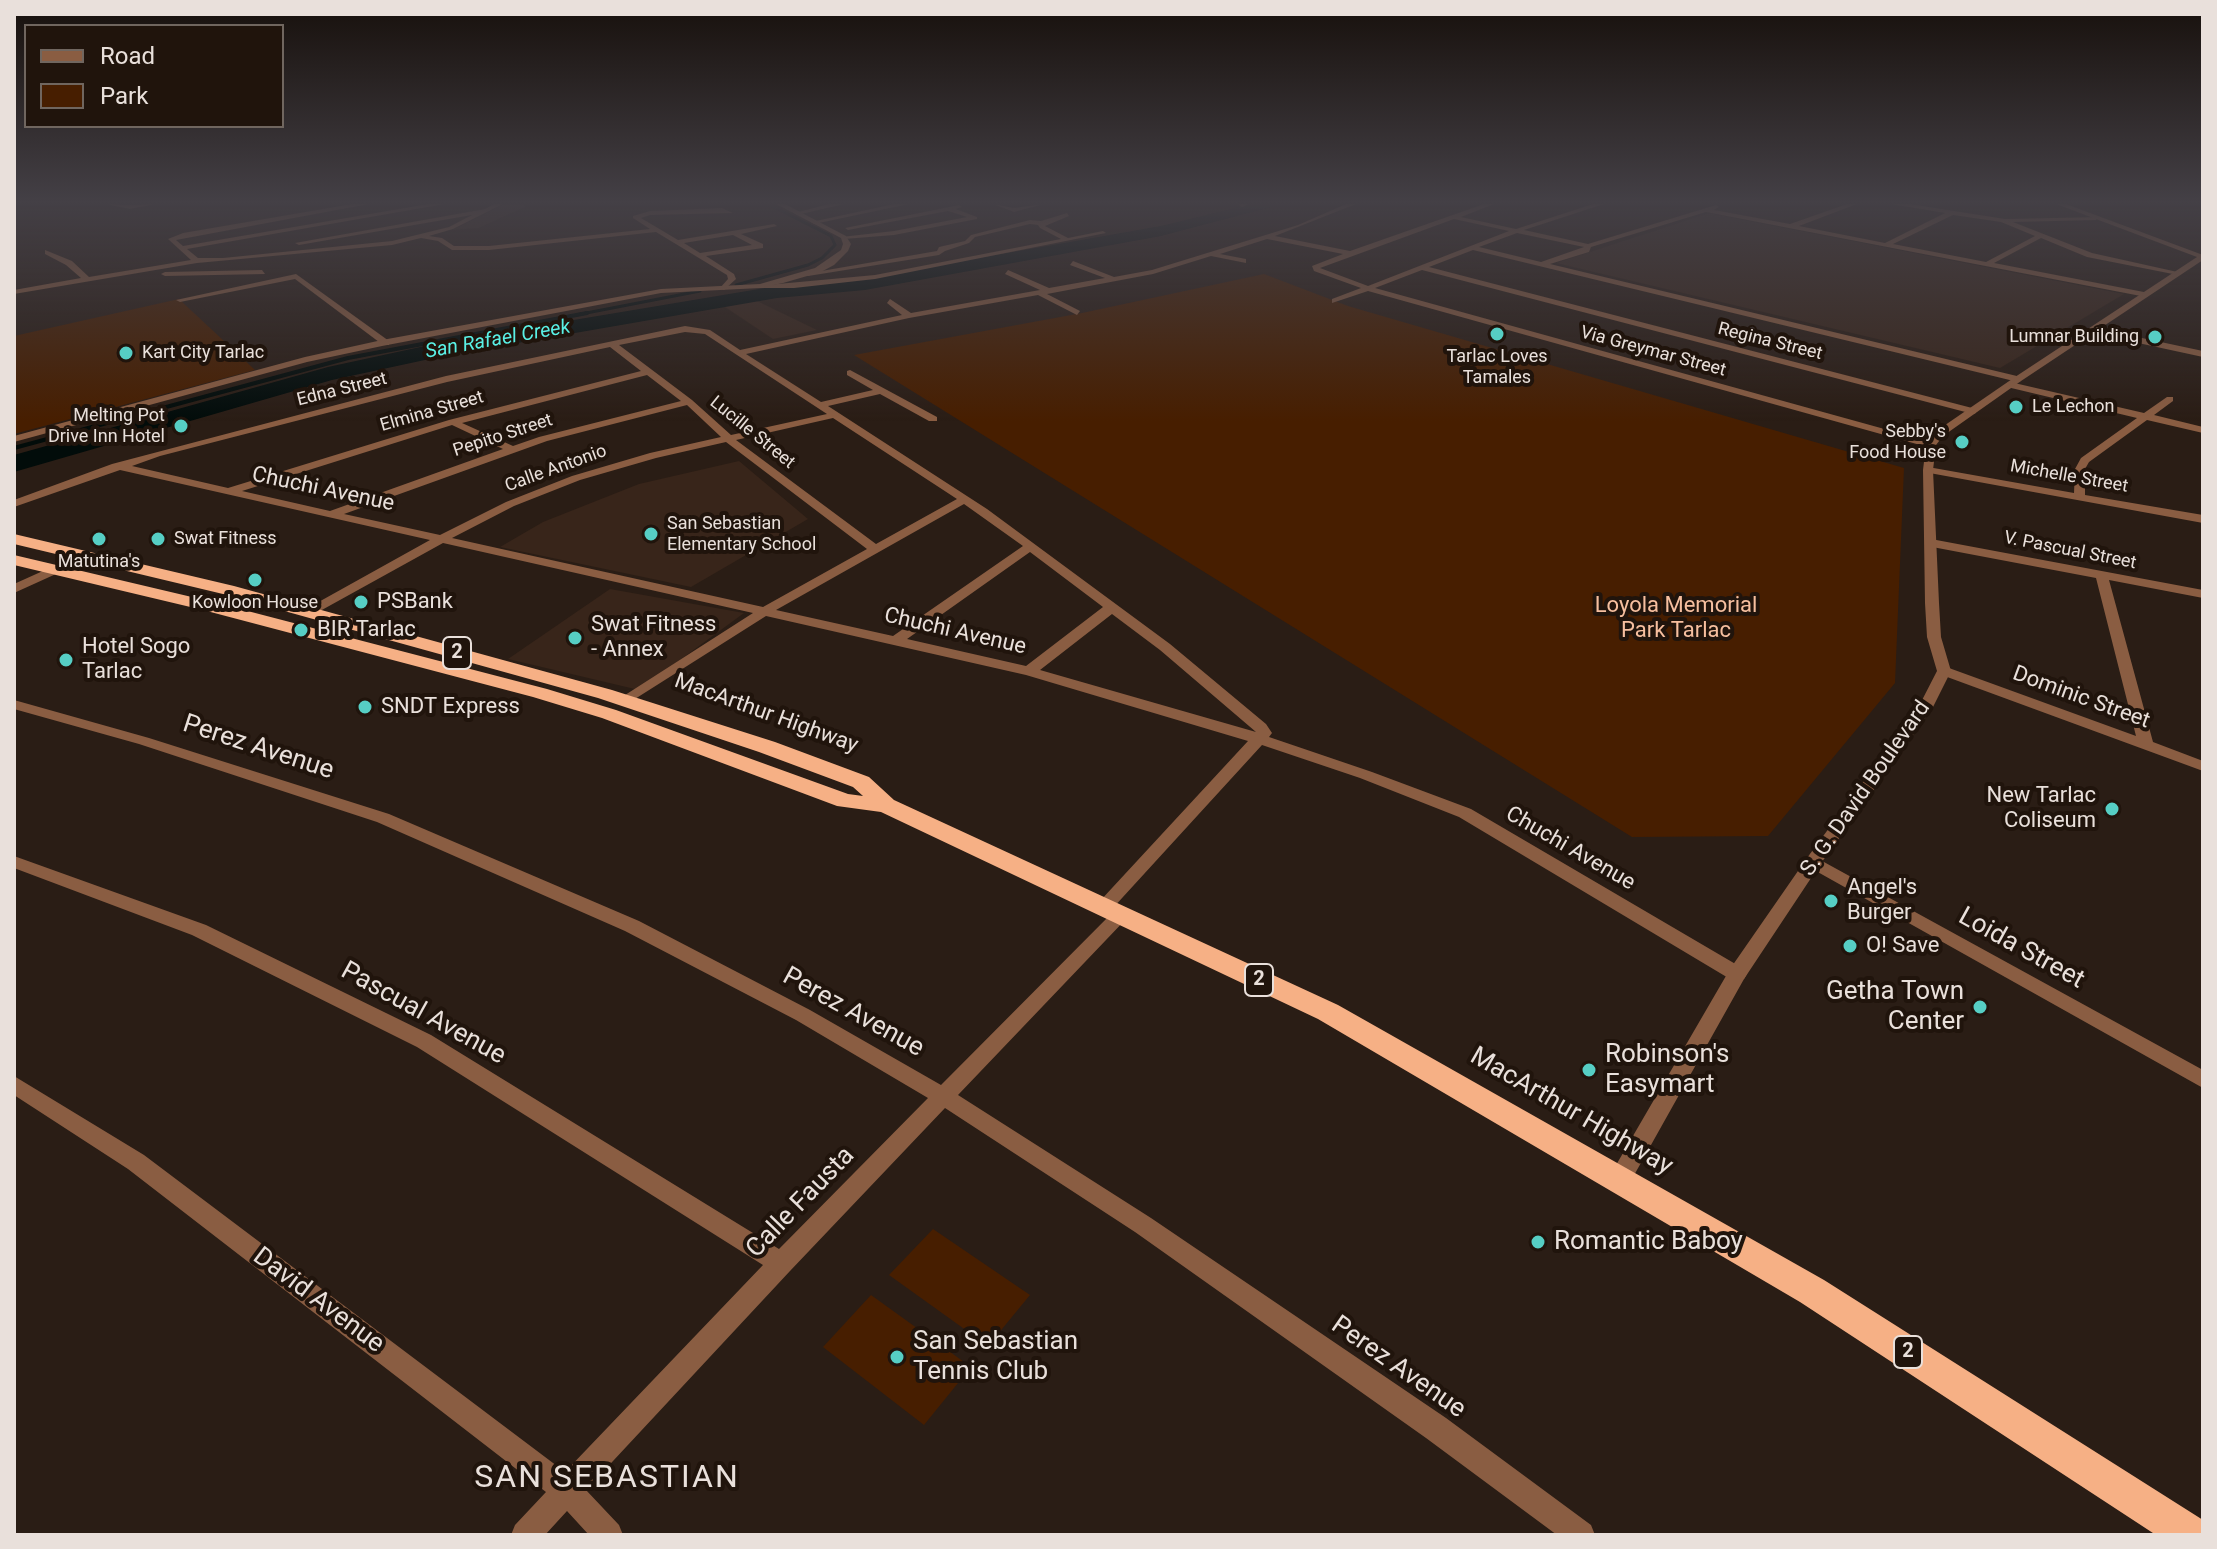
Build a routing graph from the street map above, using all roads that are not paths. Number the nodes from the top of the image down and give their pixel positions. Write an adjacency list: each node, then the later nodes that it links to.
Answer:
1 (84, 276): 18 (street)
2 (109, 276): 18 (street)
3 (295, 276): 26 (street)
4 (296, 276): 32 (street)
5 (731, 276): 20 (street)
6 (797, 276): 19 (street)
7 (879, 276): 19 (street)
8 (1017, 276): 22 (street)
9 (1105, 276): 17 (street)
10 (1128, 276): 17 (street)
11 (1336, 276): 21 (street, Via Greymar Street)
12 (1397, 276): 21 (street)
13 (1456, 276): 43 (street, Regina Street)
14 (1587, 276): 38 (street)
15 (2051, 276): 25 (street)
16 (2173, 276): 25 (street)
17 (1112, 279): 22 (street)
18 (88, 280): 23 (street)
19 (760, 286): 20 (street)
20 (724, 288): 32 (street)
21 (1367, 288): 28 (street); 51 (street, Via Greymar Street)
22 (1048, 291): 24 (street)
23 (14, 292)
24 (1038, 292): 29 (street); 30 (street)
25 (2146, 295): 31 (street)
26 (180, 300)
27 (890, 301): 30 (street)
28 (1335, 301)
29 (1077, 313)
30 (909, 316): 34 (street)
31 (2095, 331): 35 (street); 38 (street)
32 (386, 343): 49 (street)
33 (610, 343): 34 (street, Edna Street); 36 (street, Lucille Street); 53 (street, Edna Street)
34 (737, 353): 42 (street)
35 (2203, 354)
36 (647, 372): 41 (street, Lucille Street); 47 (street, Elmina Street)
37 (850, 373): 39 (street)
38 (2014, 382): 43 (street); 45 (street)
39 (881, 391): 42 (street); 46 (street)
40 (2170, 399): 45 (street)
41 (689, 402): 50 (street, Lucille Street); 52 (street, Pepito Street)
42 (819, 405): 44 (street)
43 (1973, 411): 51 (street)
44 (835, 415): 50 (street, Calle Antonio); 57 (street)
45 (2147, 416): 48 (street); 56 (street)
46 (933, 419)
47 (453, 422): 52 (street); 55 (street, Elmina Street)
48 (2203, 430)
49 (14, 439)
50 (730, 440): 61 (street, Calle Antonio); 65 (street, Lucille Street)
51 (1931, 445): 54 (street)
52 (513, 450): 59 (street, Pepito Street)
53 (116, 466): 55 (street, Chuchi Avenue); 58 (street, Edna Street)
54 (1928, 470): 56 (street, Michelle Street); 63 (street)
55 (228, 492): 59 (street, Chuchi Avenue)
56 (2079, 498): 60 (street, Michelle Street)
57 (963, 500): 64 (street); 65 (street)
58 (14, 504)
59 (331, 514): 61 (street, Chuchi Avenue)
60 (2203, 519)
61 (443, 538): 73 (street, Calle Antonio); 74 (street, Chuchi Avenue)
62 (14, 539): 66 (highway, MacArthur Highway / 2)
63 (1931, 543): 69 (street, V. Pascual Street); 77 (street)
64 (1030, 547): 72 (street); 75 (street)
65 (874, 548): 74 (street)
66 (85, 556): 68 (street); 73 (highway, MacArthur Highway / 2)
67 (14, 560): 68 (highway, MacArthur Highway / 2)
68 (54, 570): 70 (street); 83 (highway, MacArthur Highway / 2)
69 (2101, 574): 71 (street, V. Pascual Street); 81 (street)
70 (14, 589)
71 (2203, 594)
72 (1112, 607): 76 (street); 80 (street)
73 (311, 612): 78 (highway, MacArthur Highway / 2)
74 (762, 613): 75 (street, Chuchi Avenue); 78 (street)
75 (896, 641): 76 (street, Chuchi Avenue)
76 (1029, 671): 80 (street, Chuchi Avenue)
77 (1944, 671): 81 (street, Dominic Street); 85 (street, S. G. David Boulevard)
78 (627, 700): 83 (highway, MacArthur Highway / 2)
79 (14, 704): 90 (street, Perez Avenue)
80 (1259, 739): 86 (street, Calle Fausta); 87 (street, Chuchi Avenue)
81 (2146, 745): 82 (street, Dominic Street)
82 (2203, 766)
83 (886, 805): 86 (highway, MacArthur Highway / 2)
84 (14, 862): 92 (street, Pascual Avenue)
85 (1813, 862): 87 (street, S. G. David Boulevard); 88 (street, Loida Street)
86 (1113, 910): 90 (street, Calle Fausta); 91 (highway, MacArthur Highway / 2)
87 (1737, 974): 91 (street, S. G. David Boulevard)
88 (2203, 1080)
89 (14, 1084): 93 (street, David Avenue)
90 (945, 1097): 92 (street, Calle Fausta); 97 (street, Perez Avenue)
91 (1620, 1179): 94 (highway, MacArthur Highway / 2)
92 (781, 1263): 93 (street, Calle Fausta)
93 (567, 1491): 95 (street, Calle Fausta); 96 (street, David Avenue)
94 (2146, 1522): 98 (highway, MacArthur Highway / 2)
95 (525, 1535)
96 (609, 1535)
97 (1581, 1535)
98 (2191, 1535)

